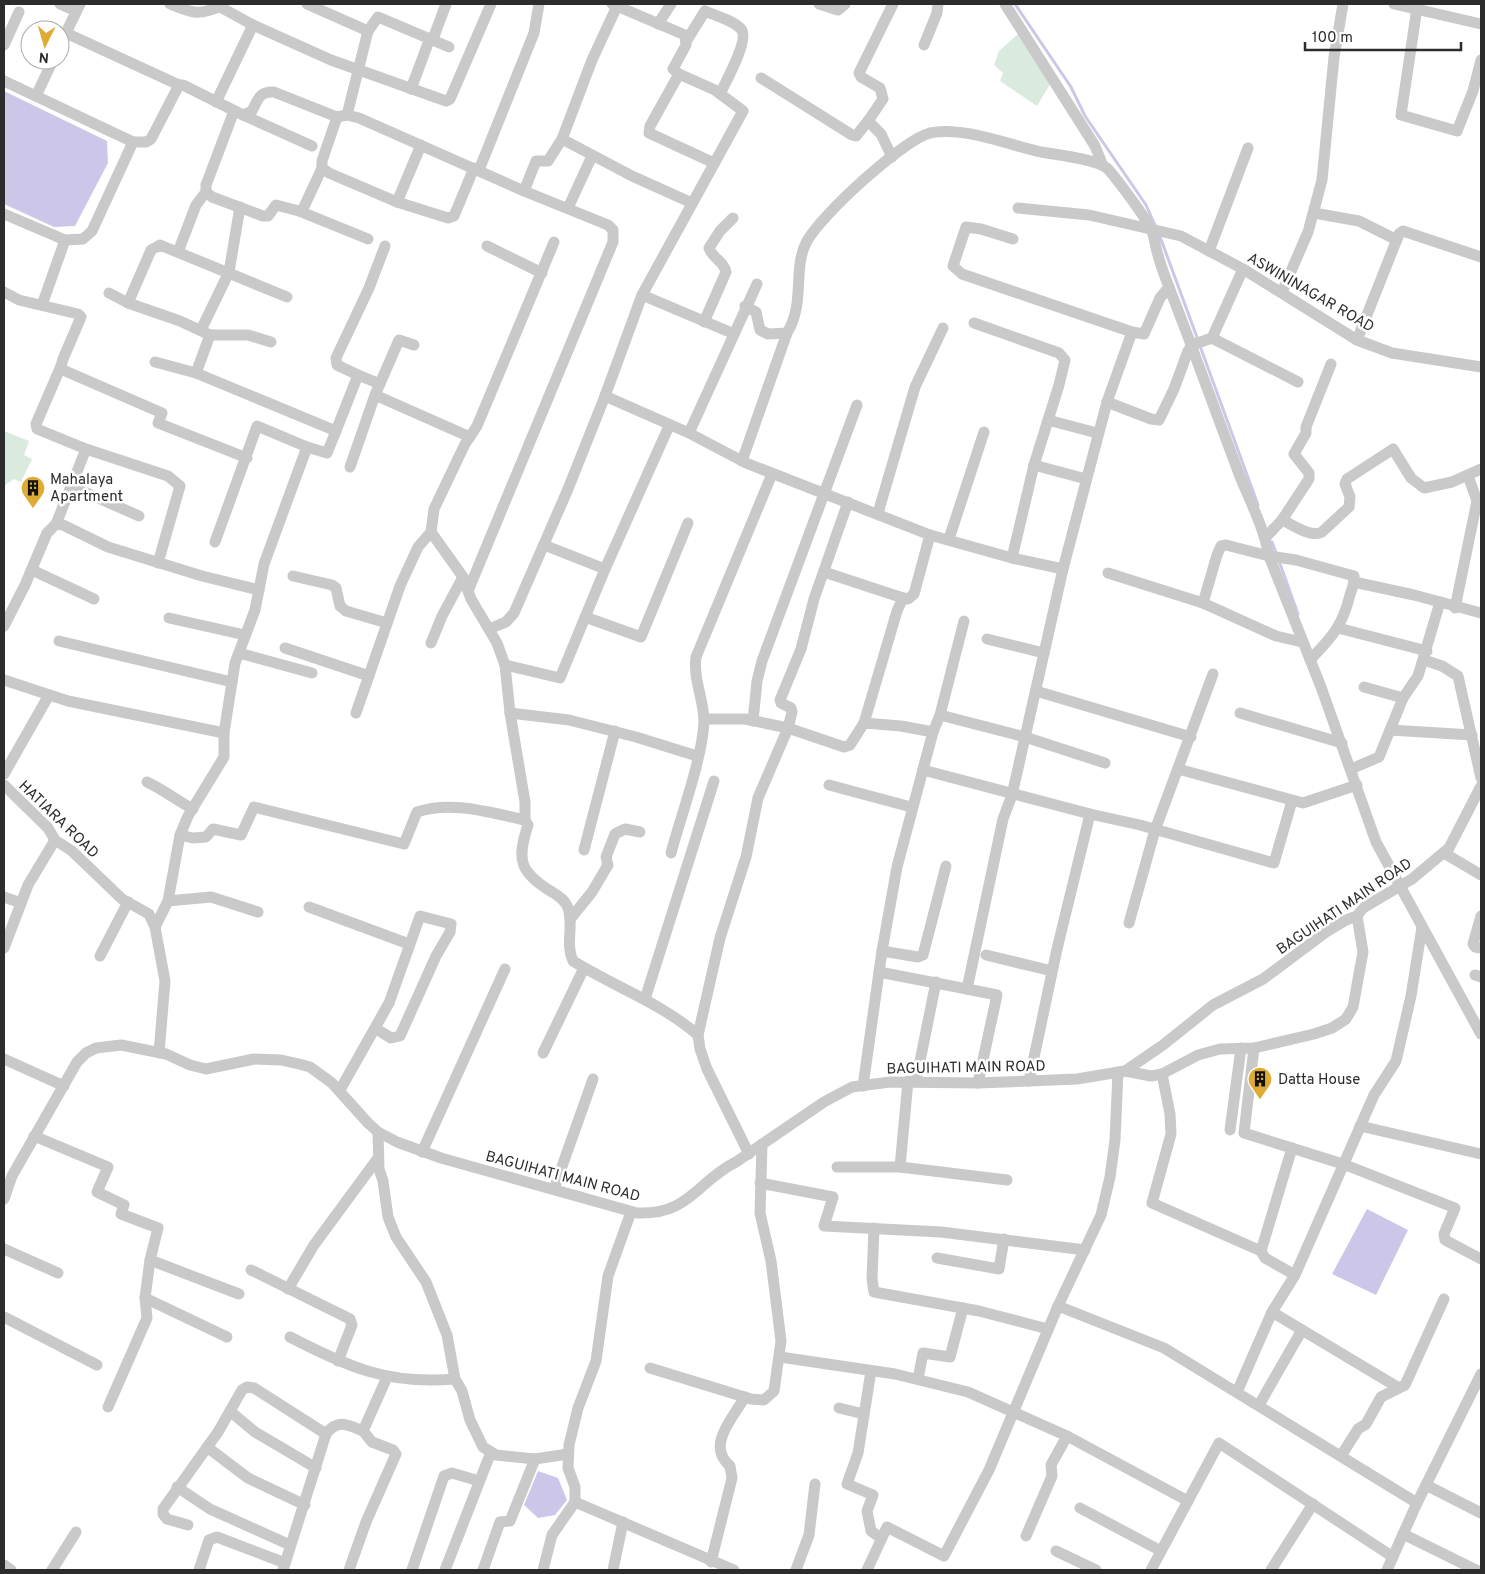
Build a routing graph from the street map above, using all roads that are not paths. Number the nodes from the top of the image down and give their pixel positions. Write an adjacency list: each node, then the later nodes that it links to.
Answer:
1 (60, 4): 17 (street)
2 (170, 4): 15 (street)
3 (307, 4): 24 (street)
4 (446, 4): 26 (street)
5 (492, 4): 38 (street)
6 (539, 4): 55 (street)
7 (670, 4): 21 (street)
8 (819, 4): 9 (street)
9 (845, 4)
10 (893, 4): 44 (street)
11 (938, 4): 29 (street)
12 (1006, 4): 53 (street)
13 (1343, 4): 64 (street)
14 (1394, 4): 18 (street)
15 (221, 5): 23 (street)
16 (616, 5): 21 (street); 45 (street)
17 (78, 7): 20 (street)
18 (1417, 8): 22 (street); 31 (street)
19 (19, 12): 28 (street)
20 (70, 24)
21 (658, 24): 27 (street)
22 (1481, 24)
23 (254, 25): 33 (street); 41 (street)
24 (368, 31): 26 (street); 33 (street)
25 (70, 35): 37 (street)
26 (431, 39): 30 (street); 38 (street)
27 (687, 40): 34 (street); 39 (street)
28 (4, 45)
29 (924, 45)
30 (449, 47)
31 (1481, 60)
32 (48, 70): 40 (street)
33 (359, 70): 38 (street); 43 (street)
34 (678, 74): 39 (street); 52 (street)
35 (761, 78): 44 (street)
36 (4, 81): 40 (street)
37 (179, 85): 41 (street); 46 (street)
38 (411, 88)
39 (720, 94): 52 (street)
40 (36, 96): 46 (street)
41 (216, 102): 42 (street)
42 (238, 113): 43 (street); 48 (street); 57 (street)
43 (342, 116): 47 (street); 54 (street)
44 (868, 121): 51 (street)
45 (562, 139): 50 (street); 56 (street)
46 (133, 142): 70 (street)
47 (421, 145): 55 (street); 58 (street)
48 (312, 146)
49 (1248, 148): 75 (street)
50 (592, 156): 59 (street); 61 (street)
51 (892, 158): 53 (street); 97 (street)
52 (714, 163): 59 (street)
53 (1103, 166): 67 (street)
54 (322, 168): 58 (street); 63 (street)
55 (477, 169): 56 (street); 58 (street)
56 (524, 191): 61 (street)
57 (206, 192): 60 (street); 76 (street)
58 (397, 202)
59 (692, 203): 86 (street)
60 (240, 207): 63 (street); 79 (street)
61 (568, 208): 156 (street)
62 (1018, 208): 67 (street, ASWININAGAR ROAD)
63 (299, 211): 68 (street)
64 (1314, 212): 71 (street); 84 (street)
65 (4, 214): 70 (street)
66 (734, 218): 91 (street)
67 (1156, 231): 75 (street, ASWININAGAR ROAD); 82 (street)
68 (368, 239)
69 (1013, 239): 94 (street)
70 (66, 240): 89 (street)
71 (1397, 240): 77 (street); 98 (street)
72 (554, 242): 80 (street)
73 (385, 246): 107 (street)
74 (487, 246): 80 (street)
75 (1209, 251): 78 (street, ASWININAGAR ROAD)
76 (178, 252): 79 (street); 88 (street)
77 (1481, 257)
78 (1243, 269): 84 (street, ASWININAGAR ROAD); 100 (street)
79 (228, 272): 87 (street); 95 (street)
80 (542, 273): 119 (street)
81 (757, 284): 90 (street)
82 (1168, 286): 94 (street); 100 (street)
83 (4, 292): 89 (street)
84 (1282, 292): 98 (street, ASWININAGAR ROAD)
85 (109, 293): 88 (street)
86 (642, 295): 91 (street); 110 (street)
87 (287, 297)
88 (128, 303): 95 (street)
89 (42, 305): 104 (street)
90 (745, 306): 96 (street); 97 (street)
91 (704, 322): 96 (street)
92 (974, 323): 113 (street)
93 (943, 328): 133 (street)
94 (1132, 332): 111 (street)
95 (206, 333): 99 (street); 106 (street)
96 (732, 333): 117 (street)
97 (787, 333): 123 (street)
98 (1357, 340): 105 (street, ASWININAGAR ROAD)
99 (271, 342)
100 (1200, 342): 108 (street); 111 (street); 140 (street)
101 (414, 346): 109 (street)
102 (155, 362): 106 (street)
103 (1331, 364): 135 (street)
104 (61, 366): 121 (street); 122 (street)
105 (1481, 367)
106 (196, 374): 115 (street)
107 (358, 375): 109 (street); 115 (street)
108 (1298, 382)
109 (378, 390): 119 (street); 125 (street)
110 (605, 396): 114 (street); 143 (street)
111 (1107, 402): 118 (street)
112 (857, 405): 131 (street)
113 (1048, 420): 118 (street); 124 (street)
114 (669, 426): 117 (street); 147 (street)
115 (336, 431): 120 (street)
116 (984, 432): 141 (street)
117 (689, 433): 123 (street)
118 (1097, 433): 129 (street)
119 (470, 437): 138 (street)
120 (306, 447): 122 (street); 155 (street)
121 (86, 449): 130 (street); 146 (street)
122 (247, 458): 142 (street)
123 (742, 461): 127 (street)
124 (1034, 465): 129 (street); 145 (street)
125 (350, 467)
126 (1481, 469): 128 (street)
127 (772, 474): 131 (street); 194 (street)
128 (1468, 476): 135 (street); 161 (street)
129 (1086, 479): 148 (street)
130 (71, 486): 134 (street); 137 (street)
131 (823, 494): 132 (street); 195 (street)
132 (848, 502): 133 (street); 150 (street)
133 (878, 513): 139 (street)
134 (139, 516)
135 (1282, 520): 140 (street)
136 (688, 523): 163 (street)
137 (56, 524): 146 (street); 149 (street)
138 (431, 532): 153 (street); 166 (street)
139 (930, 535): 141 (street); 157 (street)
140 (1266, 537): 144 (street)
141 (949, 539): 145 (street)
142 (214, 542)
143 (544, 545): 147 (street); 169 (street)
144 (1271, 556): 154 (street); 160 (street); 173 (street)
145 (1012, 558): 148 (street)
146 (158, 563): 155 (street)
147 (605, 569): 163 (street)
148 (1063, 569): 177 (street)
149 (32, 570): 158 (street); 167 (street)
150 (824, 572): 157 (street); 197 (street)
151 (1108, 573): 160 (street)
152 (293, 576): 166 (street)
153 (463, 577): 156 (street); 174 (street)
154 (1354, 582): 159 (street); 168 (street)
155 (259, 590): 170 (street)
156 (468, 591): 169 (street)
157 (903, 598): 196 (street)
158 (94, 599)
159 (1440, 602): 161 (street); 178 (street)
160 (1203, 603): 173 (street)
161 (1454, 608): 162 (street)
162 (1481, 613)
163 (585, 617): 180 (street)
164 (169, 618): 170 (street)
165 (964, 621): 193 (street)
166 (387, 623): 183 (street)
167 (4, 626)
168 (1338, 628): 178 (street); 179 (street)
169 (489, 629): 180 (street)
170 (245, 636): 176 (street)
171 (987, 639): 177 (street)
172 (58, 641): 185 (street)
173 (1302, 642): 179 (street)
174 (431, 643)
175 (284, 648): 183 (street)
176 (239, 653): 181 (street); 185 (street)
177 (1044, 653): 187 (street)
178 (1426, 656): 189 (street); 202 (street)
179 (1310, 660): 205 (street)
180 (505, 665): 191 (street)
181 (312, 673)
182 (1213, 674): 204 (street)
183 (369, 676): 190 (street)
184 (4, 680): 188 (street)
185 (232, 682): 201 (street)
186 (1364, 687): 189 (street)
187 (1036, 691): 203 (street); 204 (street)
188 (49, 695): 201 (street); 211 (street)
189 (1403, 698): 198 (street)
190 (356, 713)
191 (510, 713): 199 (street); 224 (street)
192 (1240, 713): 205 (street)
193 (940, 715): 200 (street); 203 (street)
194 (704, 719): 195 (street); 206 (street)
195 (753, 721): 197 (street)
196 (864, 723): 197 (street); 200 (street)
197 (788, 728): 262 (street)
198 (1390, 730): 202 (street); 208 (street)
199 (615, 731): 206 (street); 229 (street)
200 (933, 732): 210 (street)
201 (224, 733): 222 (street)
202 (1472, 735): 212 (street)
203 (1025, 737): 207 (street); 219 (street)
204 (1191, 737): 209 (street)
205 (1342, 743): 208 (street)
206 (697, 756): 230 (street)
207 (1106, 763)
208 (1354, 768): 217 (street)
209 (1178, 769): 220 (street); 225 (street)
210 (923, 770): 219 (street); 221 (street)
211 (4, 774)
212 (1481, 778)
213 (714, 781): 259 (street)
214 (147, 782): 222 (street)
215 (4, 785): 228 (street, HATIARA ROAD)
216 (829, 785): 221 (street)
217 (1357, 785): 220 (street); 234 (street)
218 (1481, 786): 231 (street, BAGUIHATI MAIN ROAD)
219 (1012, 795): 223 (street); 258 (street)
220 (1292, 802): 225 (street)
221 (911, 807): 250 (street)
222 (193, 809): 227 (street)
223 (1090, 814): 225 (street); 255 (street)
224 (525, 820): 227 (street); 243 (street)
225 (1155, 830): 244 (street)
226 (640, 832): 243 (street)
227 (180, 834): 236 (street)
228 (55, 840): 237 (street, HATIARA ROAD); 238 (street)
229 (584, 850)
230 (670, 853)
231 (1444, 853): 233 (street); 234 (street, BAGUIHATI MAIN ROAD)
232 (946, 866): 250 (street)
233 (1481, 875)
234 (1399, 886): 241 (street, BAGUIHATI MAIN ROAD); 246 (street)
235 (4, 897): 238 (street)
236 (168, 901): 240 (street); 245 (street)
237 (128, 902): 245 (street, HATIARA ROAD); 252 (street)
238 (21, 903): 248 (street)
239 (309, 907): 247 (street)
240 (258, 912)
241 (1358, 916): 264 (street); 268 (street, BAGUIHATI MAIN ROAD)
242 (1481, 916): 249 (street)
243 (571, 918): 254 (street)
244 (1129, 923)
245 (155, 927): 265 (street, HATIARA ROAD)
246 (1422, 927): 261 (street); 277 (street)
247 (409, 944): 260 (street); 260 (street)
248 (4, 948)
249 (1481, 948)
250 (882, 951): 256 (street)
251 (986, 955): 255 (street)
252 (100, 956)
253 (505, 968): 283 (street)
254 (584, 968): 259 (street); 266 (street)
255 (1052, 970): 272 (street)
256 (879, 972): 257 (street); 275 (street)
257 (936, 982): 258 (street); 271 (street)
258 (967, 989): 273 (street)
259 (645, 999): 262 (street)
260 (375, 1028): 276 (street)
261 (1481, 1034)
262 (698, 1035): 284 (street)
263 (1240, 1048): 264 (street); 269 (street); 278 (street)
264 (1254, 1048): 282 (street)
265 (159, 1053): 274 (street, BAGUIHATI MAIN ROAD); 276 (street, BAGUIHATI MAIN ROAD)
266 (543, 1053)
267 (4, 1059): 274 (street)
268 (1121, 1072): 269 (street); 272 (street, BAGUIHATI MAIN ROAD); 299 (street)
269 (1162, 1074): 300 (street)
270 (593, 1079): 293 (street)
271 (912, 1081): 273 (street, BAGUIHATI MAIN ROAD); 275 (street, BAGUIHATI MAIN ROAD); 289 (street)
272 (1029, 1081): 273 (street, BAGUIHATI MAIN ROAD)
273 (978, 1083)
274 (64, 1086): 280 (street, BAGUIHATI MAIN ROAD)
275 (863, 1086): 281 (street, BAGUIHATI MAIN ROAD)
276 (340, 1090): 279 (street, BAGUIHATI MAIN ROAD)
277 (1360, 1126): 285 (street); 287 (street)
278 (1230, 1130)
279 (378, 1132): 283 (street, BAGUIHATI MAIN ROAD); 286 (street)
280 (34, 1136): 290 (street, BAGUIHATI MAIN ROAD); 303 (street)
281 (762, 1144): 284 (street, BAGUIHATI MAIN ROAD); 292 (street)
282 (1292, 1148): 287 (street); 300 (street)
283 (422, 1152): 293 (street, BAGUIHATI MAIN ROAD)
284 (749, 1154): 295 (street, BAGUIHATI MAIN ROAD)
285 (1481, 1154)
286 (378, 1158): 307 (street); 326 (street)
287 (1343, 1164): 302 (street); 306 (street)
288 (836, 1167): 289 (street)
289 (900, 1167): 291 (street)
290 (8, 1174): 294 (street, BAGUIHATI MAIN ROAD)
291 (1007, 1180)
292 (760, 1184): 296 (street); 319 (street)
293 (554, 1189): 295 (street, BAGUIHATI MAIN ROAD)
294 (4, 1199)
295 (631, 1212): 342 (street)
296 (874, 1228): 297 (street); 312 (street)
297 (1004, 1239): 299 (street); 301 (street)
298 (4, 1249): 305 (street)
299 (1085, 1250): 311 (street)
300 (1261, 1251): 306 (street)
301 (937, 1258)
302 (1481, 1258)
303 (150, 1260): 308 (street); 309 (street)
304 (251, 1270): 307 (street)
305 (58, 1273)
306 (1295, 1275): 313 (street)
307 (288, 1288): 320 (street)
308 (239, 1294)
309 (145, 1298): 317 (street); 332 (street)
310 (1444, 1299): 328 (street)
311 (1058, 1306): 315 (street); 329 (street)
312 (963, 1308): 315 (street); 327 (street)
313 (1272, 1312): 316 (street); 329 (street)
314 (4, 1317): 321 (street)
315 (1048, 1329): 334 (street)
316 (1302, 1330): 328 (street); 331 (street)
317 (227, 1337)
318 (290, 1337): 320 (street)
319 (780, 1357): 323 (street); 330 (street)
320 (338, 1361): 325 (street)
321 (97, 1365)
322 (650, 1368): 330 (street)
323 (871, 1371): 327 (street); 336 (street)
324 (1481, 1374): 348 (street)
325 (387, 1377): 326 (street); 337 (street)
326 (455, 1379): 341 (street)
327 (918, 1379): 334 (street)
328 (1399, 1388): 343 (street)
329 (1237, 1392): 331 (street)
330 (745, 1397): 367 (street)
331 (1259, 1405): 343 (street)
332 (108, 1407)
333 (839, 1408): 336 (street)
334 (1014, 1410): 339 (street); 362 (street)
335 (231, 1412): 338 (street); 340 (street); 345 (street)
336 (864, 1414): 362 (street)
337 (363, 1431): 338 (street); 375 (street)
338 (326, 1434): 345 (street)
339 (1067, 1436): 351 (street); 361 (street)
340 (207, 1447): 349 (street); 354 (street)
341 (490, 1452): 344 (street); 346 (street)
342 (568, 1454): 344 (street); 350 (street)
343 (1342, 1456): 352 (street)
344 (535, 1459): 378 (street)
345 (316, 1468): 354 (street)
346 (479, 1481): 376 (street); 377 (street)
347 (815, 1484): 382 (street)
348 (1426, 1485): 352 (street); 356 (street)
349 (178, 1487): 358 (street); 363 (street)
350 (575, 1502): 357 (street); 379 (street)
351 (1188, 1502): 353 (street); 365 (street)
352 (1417, 1503): 360 (street)
353 (1314, 1504): 366 (street); 385 (street)
354 (305, 1505): 363 (street)
355 (1080, 1508): 365 (street)
356 (1481, 1513)
357 (623, 1522): 367 (street); 380 (street)
358 (188, 1525)
359 (76, 1532): 373 (street)
360 (1403, 1534): 366 (street); 370 (street)
361 (1026, 1536)
362 (882, 1538): 383 (street)
363 (290, 1545): 369 (street)
364 (1056, 1551): 371 (street)
365 (1161, 1551): 384 (street)
366 (1393, 1557): 386 (street)
367 (711, 1562): 381 (street)
368 (4, 1565): 372 (street)
369 (284, 1566): 374 (street)
370 (1460, 1567): 387 (street)
371 (1088, 1569)
372 (11, 1570)
373 (52, 1570)
374 (199, 1570)
375 (349, 1570)
376 (412, 1570)
377 (445, 1570)
378 (483, 1570)
379 (543, 1570)
380 (613, 1570)
381 (734, 1570)
382 (796, 1570)
383 (867, 1570)
384 (1151, 1570)
385 (1271, 1570)
386 (1387, 1570)
387 (1476, 1570)

